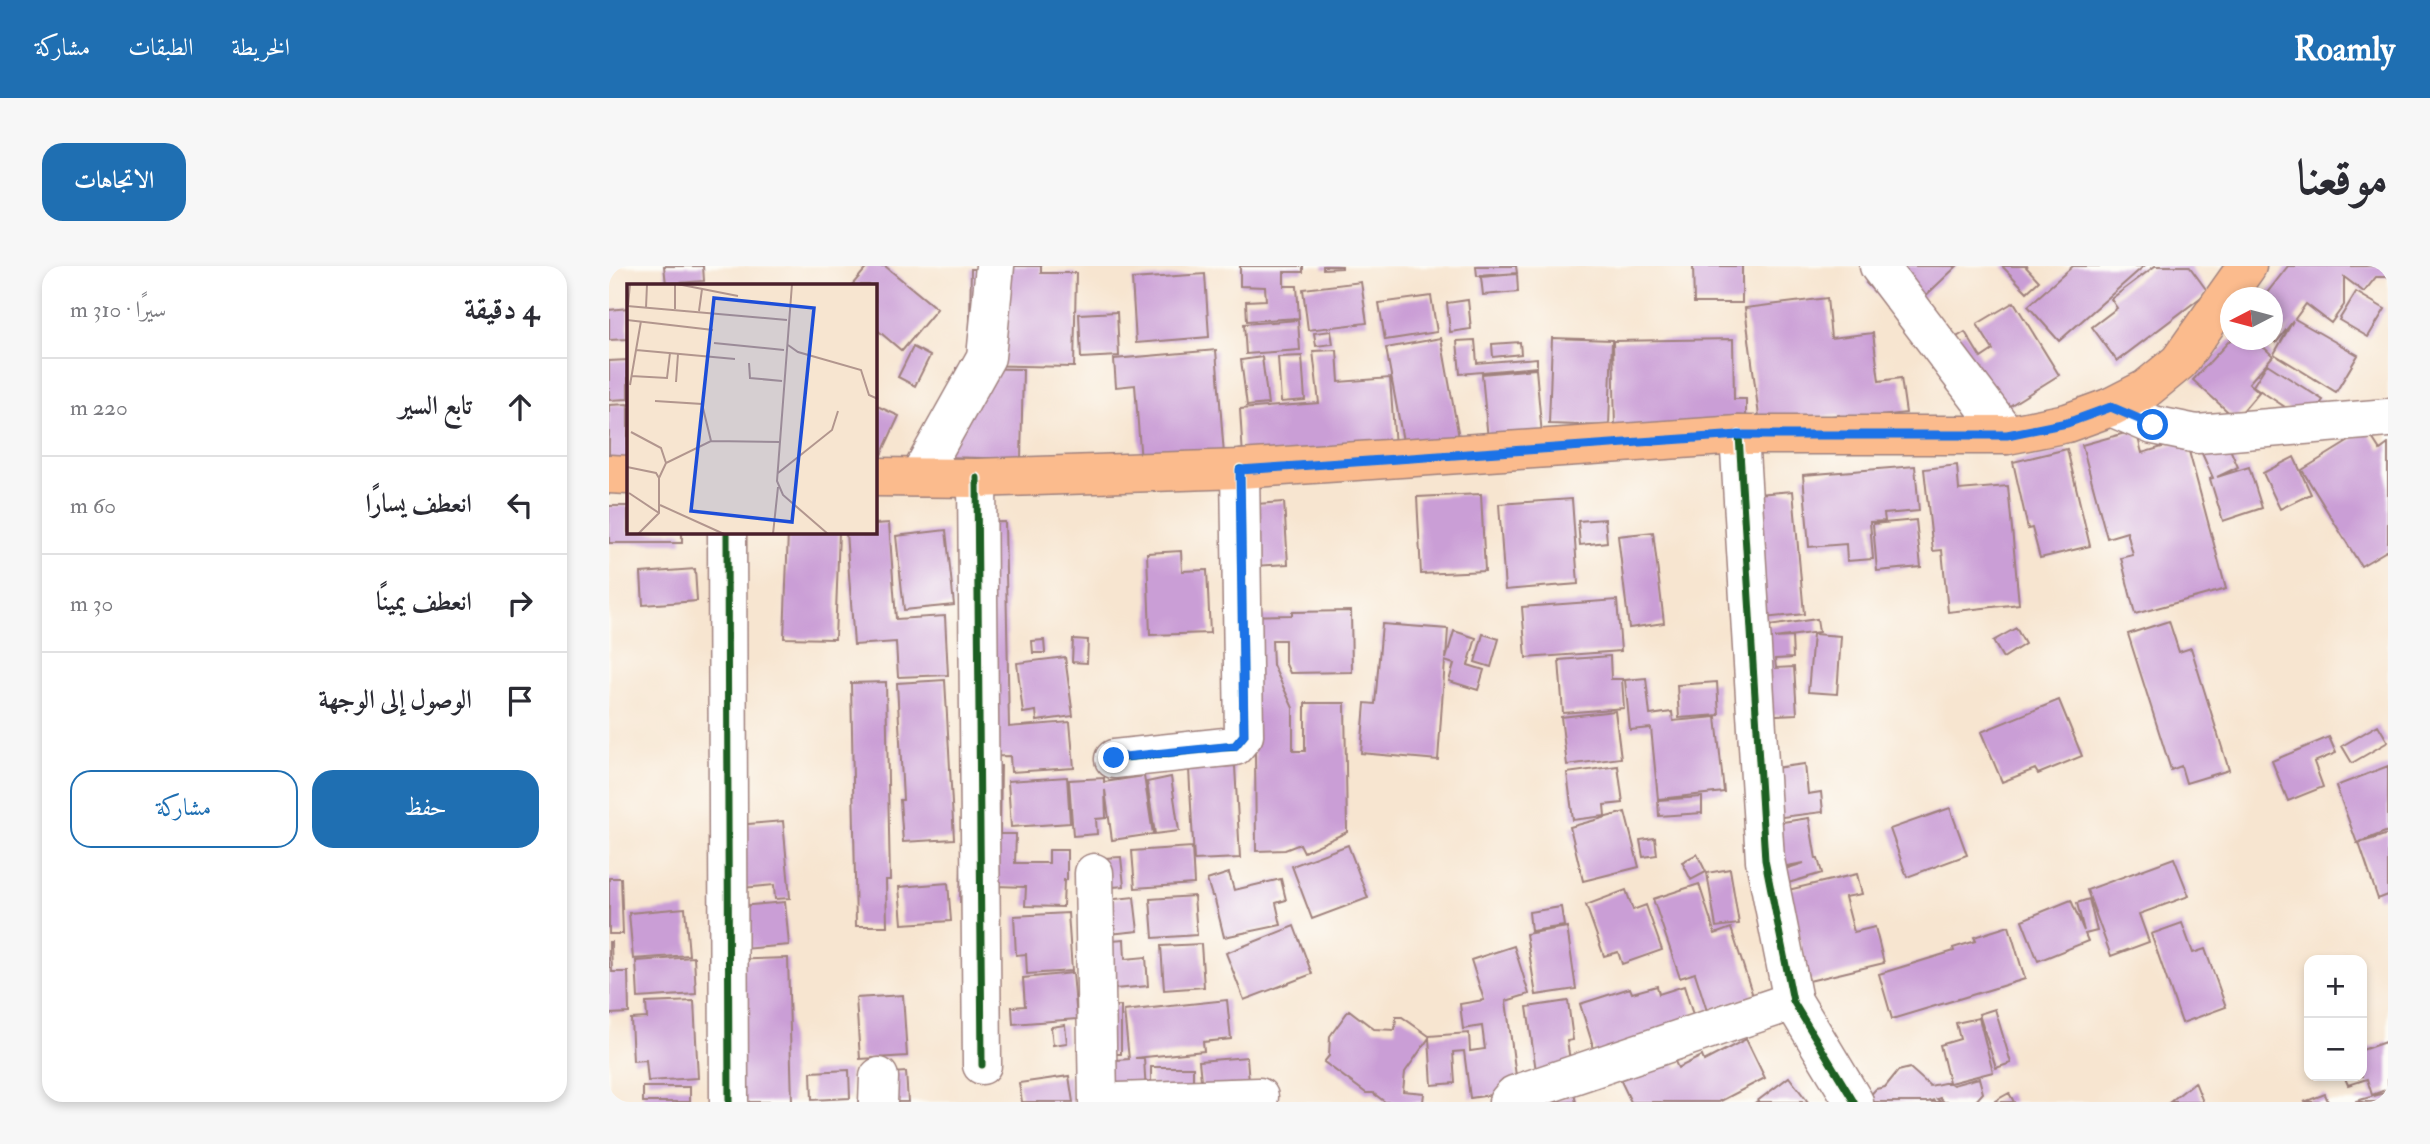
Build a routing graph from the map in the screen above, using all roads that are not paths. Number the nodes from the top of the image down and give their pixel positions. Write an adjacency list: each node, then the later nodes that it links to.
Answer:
1 (995, 266): 12 (street)
2 (1879, 266): 7 (street)
3 (2247, 266): 4 (main road)
4 (2111, 407): 5 (street); 7 (main road)
5 (2388, 418)
6 (1739, 435): 7 (main road); 8 (main road); 17 (street)
7 (2007, 435)
8 (1240, 470): 13 (main road); 15 (street)
9 (609, 474): 10 (main road)
10 (627, 475)
11 (877, 477): 12 (main road)
12 (919, 477): 13 (main road)
13 (977, 478): 18 (street)
14 (727, 534): 20 (street)
15 (1114, 758)
16 (1094, 873): 21 (street)
17 (1793, 1001): 23 (street); 24 (street)
18 (982, 1065)
19 (1259, 1097): 22 (street)
20 (729, 1102)
21 (1098, 1102)
22 (1119, 1102)
23 (1508, 1102)
24 (1854, 1102)

